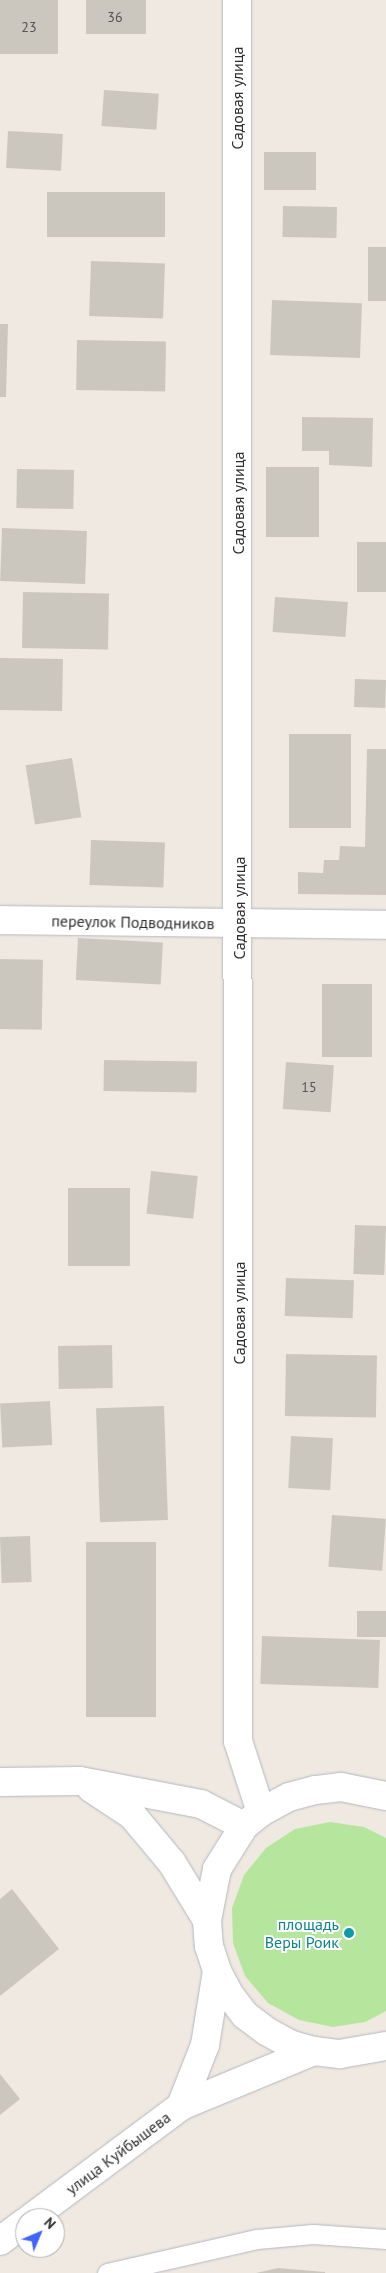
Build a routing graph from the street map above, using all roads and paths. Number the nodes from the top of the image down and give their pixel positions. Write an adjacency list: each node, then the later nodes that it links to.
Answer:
1 (237, 0): 3 (main road, Садовая улица)
2 (0, 920): 3 (main road, переулок Подводников)
3 (240, 923): 4 (main road, переулок Подводников); 8 (main road, Садовая улица)
4 (386, 925)
5 (80, 1781): 6 (main road); 8 (main road); 9 (main road)
6 (0, 1782)
7 (386, 1796): 8 (main road)
8 (252, 1819): 9 (main road)
9 (207, 1920): 10 (main road)
10 (217, 1971): 12 (main road); 13 (main road)
11 (386, 2046): 12 (main road)
12 (314, 2051): 13 (main road, улица Куйбышева)
13 (181, 2106): 14 (main road, улица Куйбышева)
14 (44, 2208)
15 (15, 2230): 17 (main road)
16 (386, 2239): 18 (lane)
17 (0, 2241)
18 (107, 2273)

